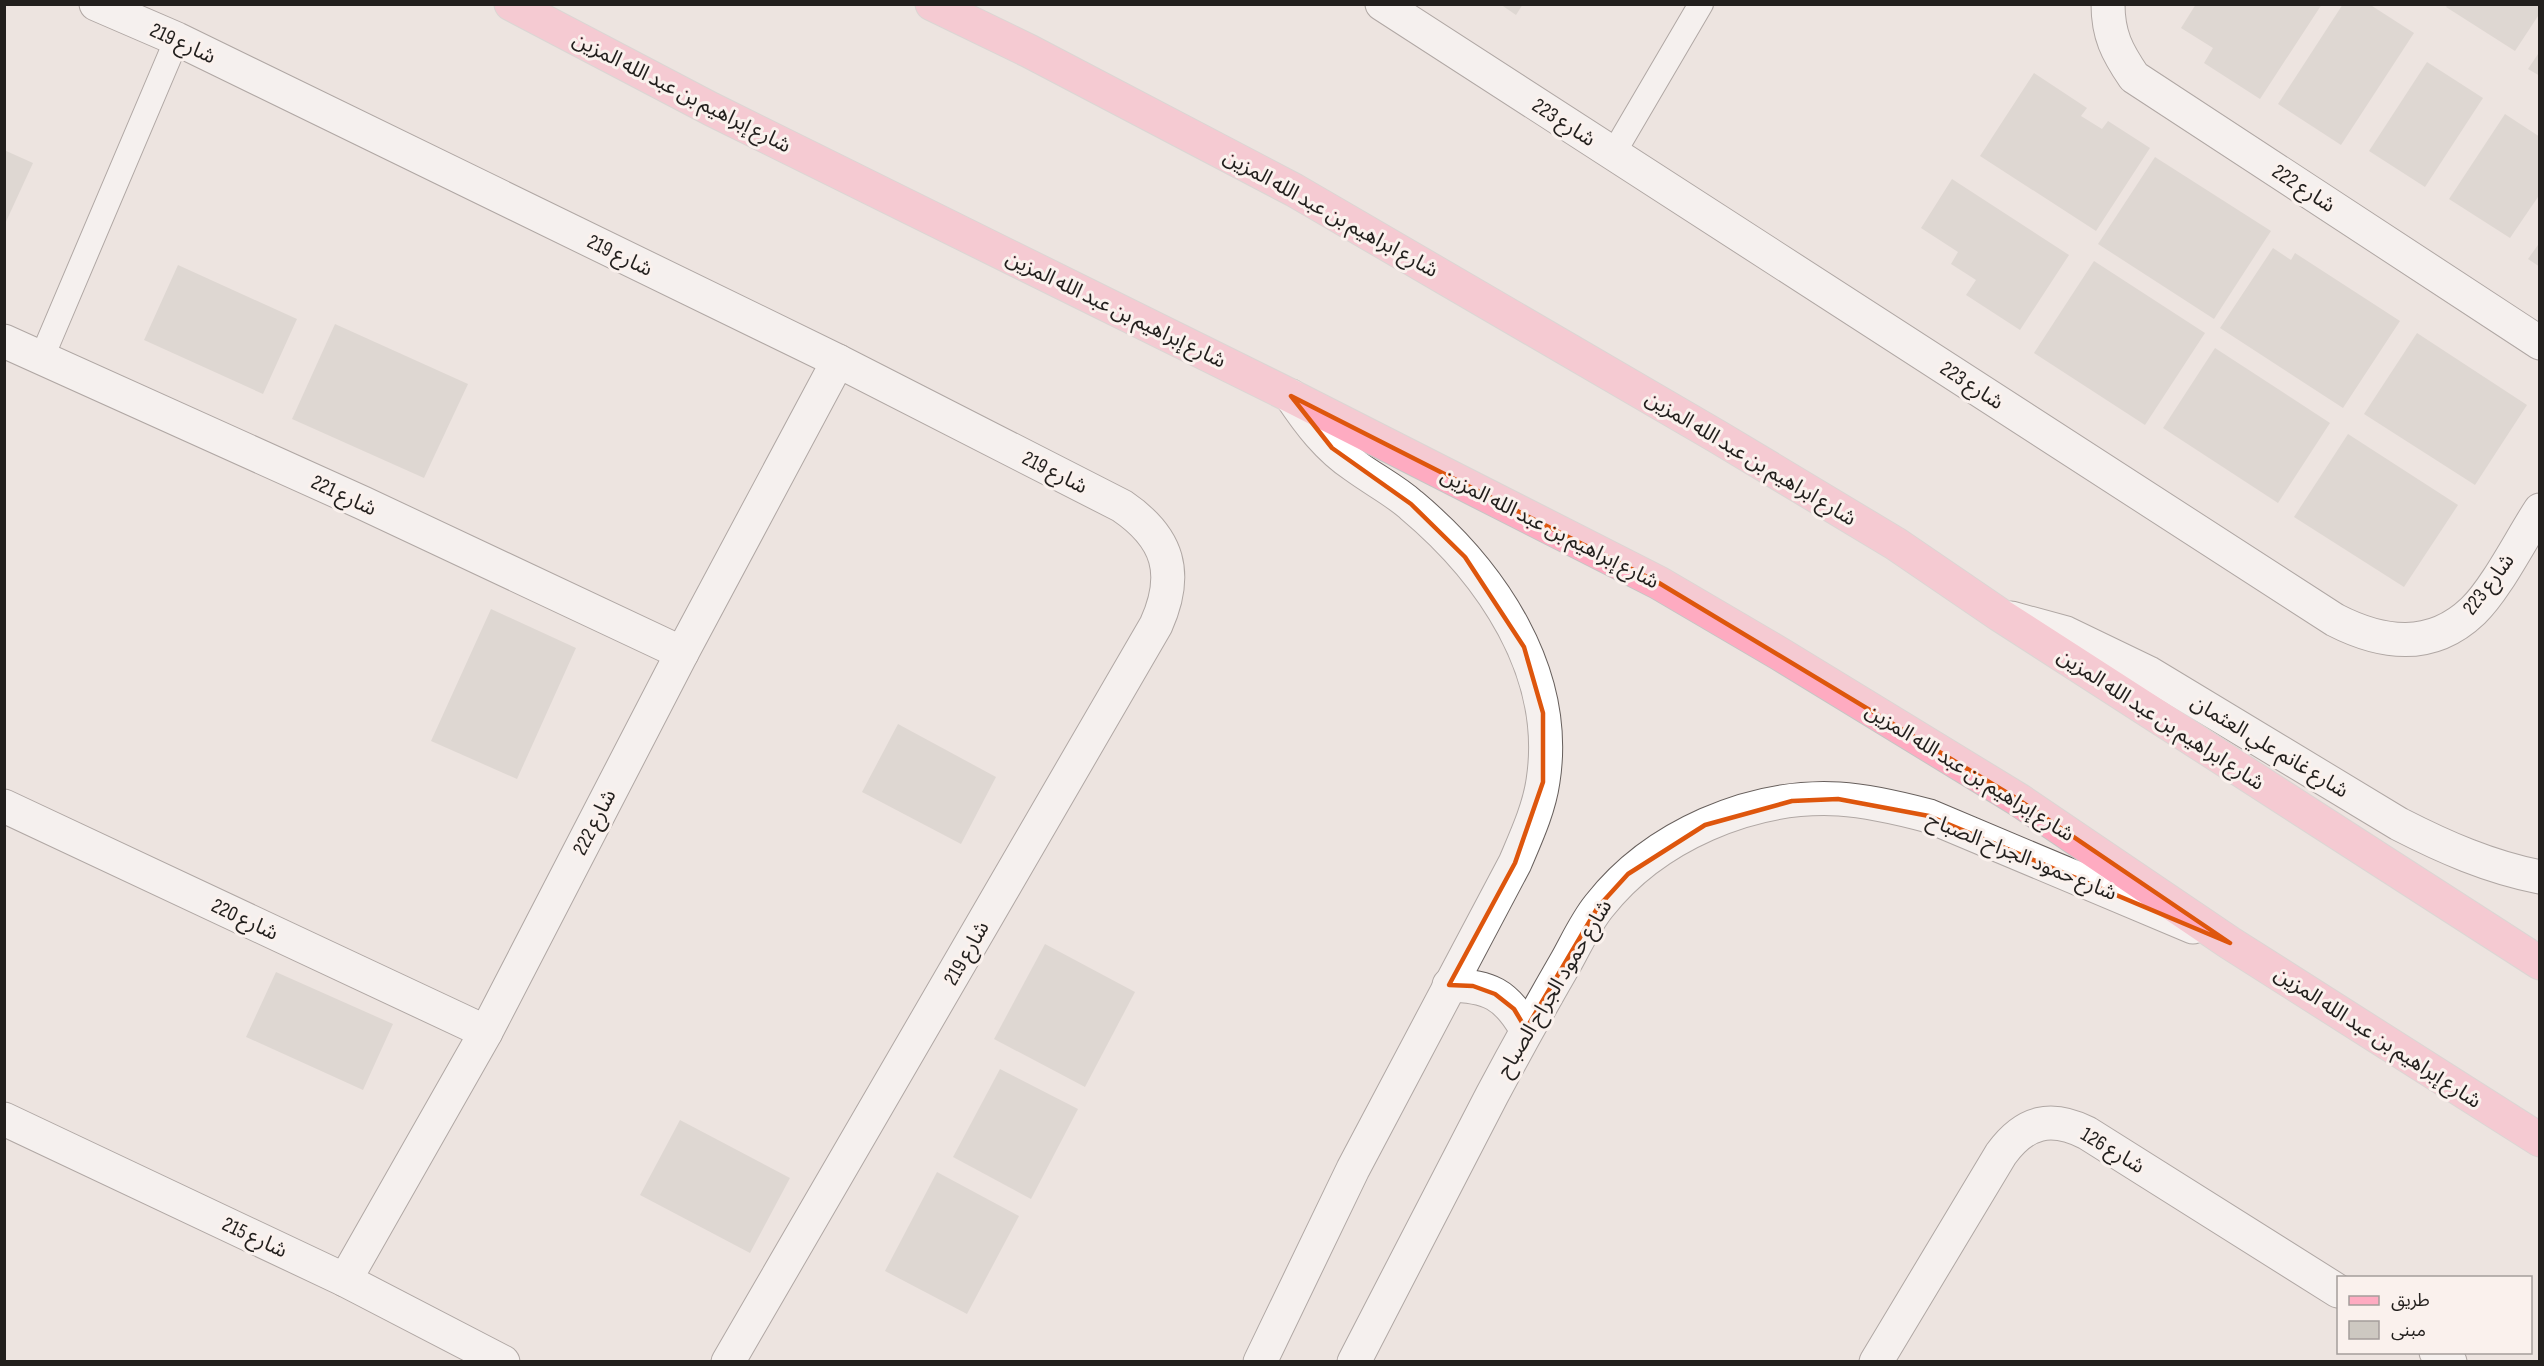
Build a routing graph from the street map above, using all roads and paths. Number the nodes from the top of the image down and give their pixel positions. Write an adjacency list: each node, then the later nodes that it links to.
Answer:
1 (96, 4): 8 (street, شارع 219)
2 (511, 4): 14 (main road, شارع إبراهيم بن عبد الله المزين)
3 (932, 4): 7 (main road, شارع ابراهيم بن عبد الله المزين)
4 (1382, 4): 9 (street, شارع 223)
5 (1701, 4): 9 (lane)
6 (2108, 4): 11 (street, شارع 222)
7 (965, 15): 16 (main road, شارع ابراهيم بن عبد الله المزين)
8 (177, 39): 12 (lane); 13 (street, شارع 219)
9 (1613, 154): 15 (street, شارع 223)
10 (4, 341): 12 (street, شارع 221)
11 (2540, 343)
12 (42, 357): 17 (street, شارع 221)
13 (838, 361): 17 (street, شارع 222); 29 (street, شارع 219)
14 (1291, 396): 20 (main road, شارع إبراهيم بن عبد الله المزين); 22 (street)
15 (2540, 510)
16 (2000, 615): 19 (street, شارع غانم علي العثمان); 21 (main road, شارع ابراهيم بن عبد الله المزين)
17 (682, 653): 24 (street, شارع 222)
18 (4, 806): 24 (street, شارع 220)
19 (2540, 877)
20 (2230, 943): 23 (street, شارع حمود الجراح الصباح); 26 (main road, شارع إبراهيم بن عبد الله المزين)
21 (2540, 963)
22 (1449, 985): 23 (street); 31 (street)
23 (1526, 1029): 32 (street, شارع حمود الجراح الصباح)
24 (486, 1032): 27 (street, شارع 222)
25 (4, 1119): 27 (street, شارع 215)
26 (2540, 1140)
27 (345, 1280): 30 (street, شارع 215)
28 (2337, 1290): 33 (street, شارع 126)
29 (733, 1360)
30 (503, 1362)
31 (1260, 1362)
32 (1354, 1362)
33 (1876, 1362)

